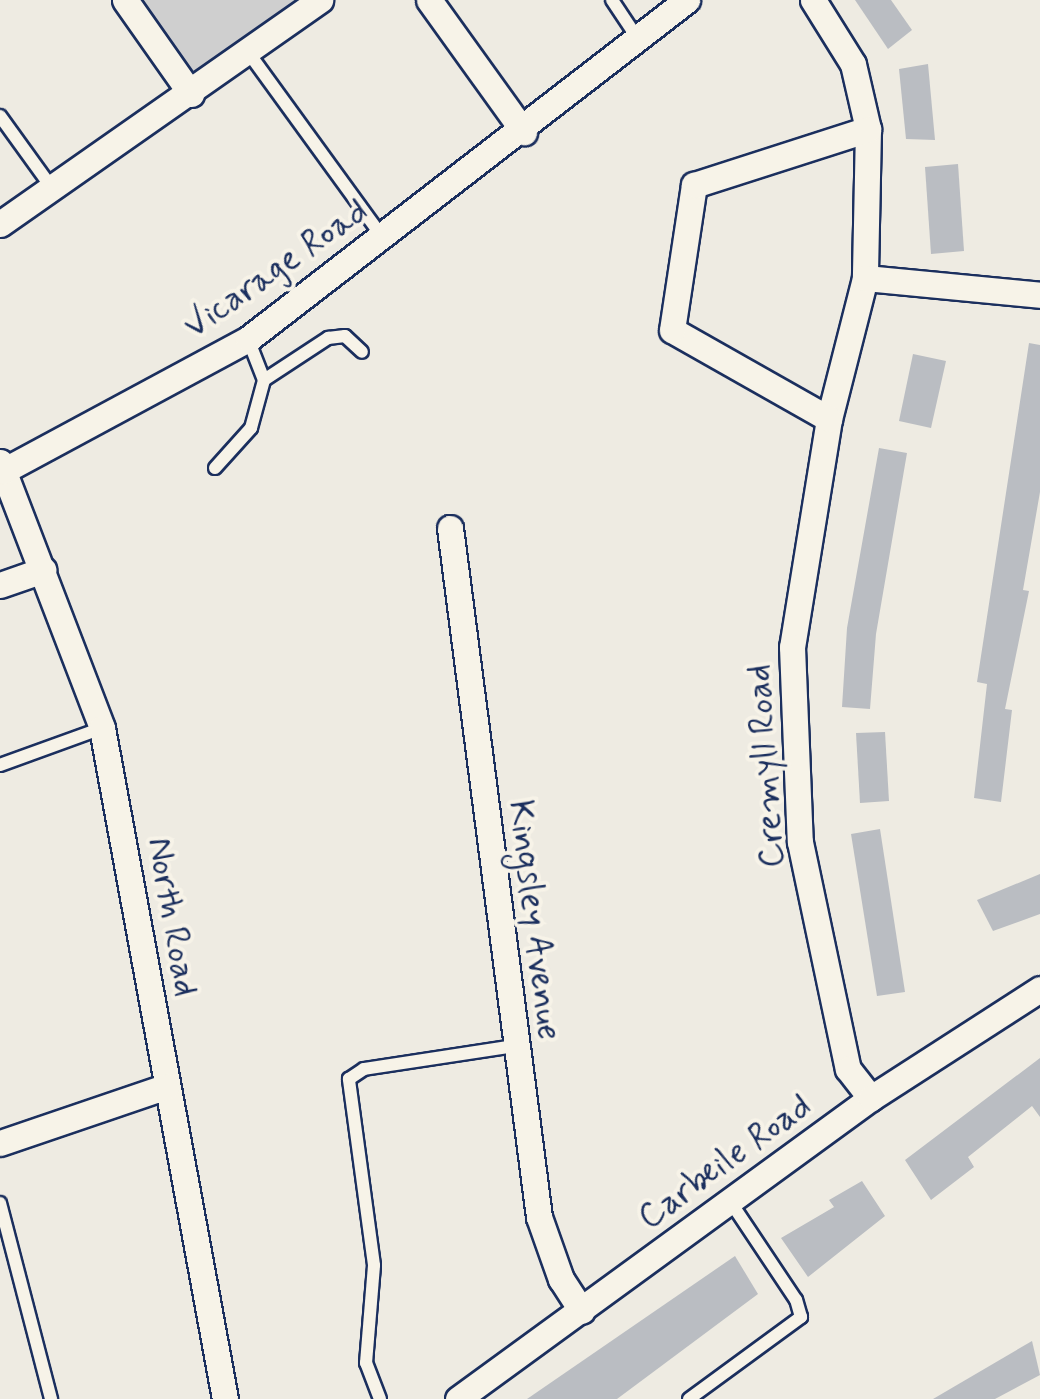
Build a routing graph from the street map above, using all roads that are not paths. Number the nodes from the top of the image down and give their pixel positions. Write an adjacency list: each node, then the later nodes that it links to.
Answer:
1 (125, 0): 9 (street)
2 (320, 0): 8 (street)
3 (429, 0): 12 (street)
4 (612, 0): 7 (lane)
5 (686, 0): 7 (street, Vicarage Road)
6 (813, 0): 11 (street, Cremyll Road)
7 (636, 36): 12 (street, Vicarage Road)
8 (248, 52): 9 (street); 15 (lane)
9 (191, 94): 13 (street)
10 (0, 116): 13 (lane)
11 (868, 129): 16 (street, Cremyll Road); 21 (street)
12 (524, 132): 15 (street, Vicarage Road)
13 (52, 188): 14 (street)
14 (0, 224)
15 (383, 238): 18 (street, Vicarage Road)
16 (865, 278): 17 (street); 21 (street, Cremyll Road)
17 (1040, 295)
18 (248, 340): 20 (lane); 22 (street, Vicarage Road)
19 (362, 352): 20 (lane)
20 (264, 380): 23 (lane)
21 (829, 419): 32 (street, Cremyll Road)
22 (2, 466): 25 (street, North Road)
23 (215, 468)
24 (450, 528): 30 (street, Kingsley Avenue)
25 (42, 570): 26 (street); 27 (street, North Road)
26 (0, 585)
27 (102, 728): 28 (lane); 31 (street, North Road)
28 (0, 766)
29 (1040, 989): 32 (street, Carbeile Road)
30 (515, 1046): 36 (street, Kingsley Avenue); 39 (lane)
31 (167, 1086): 33 (street); 38 (street, North Road)
32 (871, 1098): 34 (street, Carbeile Road)
33 (0, 1143)
34 (730, 1200): 36 (street, Carbeile Road); 41 (lane)
35 (0, 1202): 37 (lane)
36 (582, 1311): 40 (street, Carbeile Road)
37 (51, 1399)
38 (224, 1399)
39 (380, 1399)
40 (458, 1399)
41 (689, 1399)

